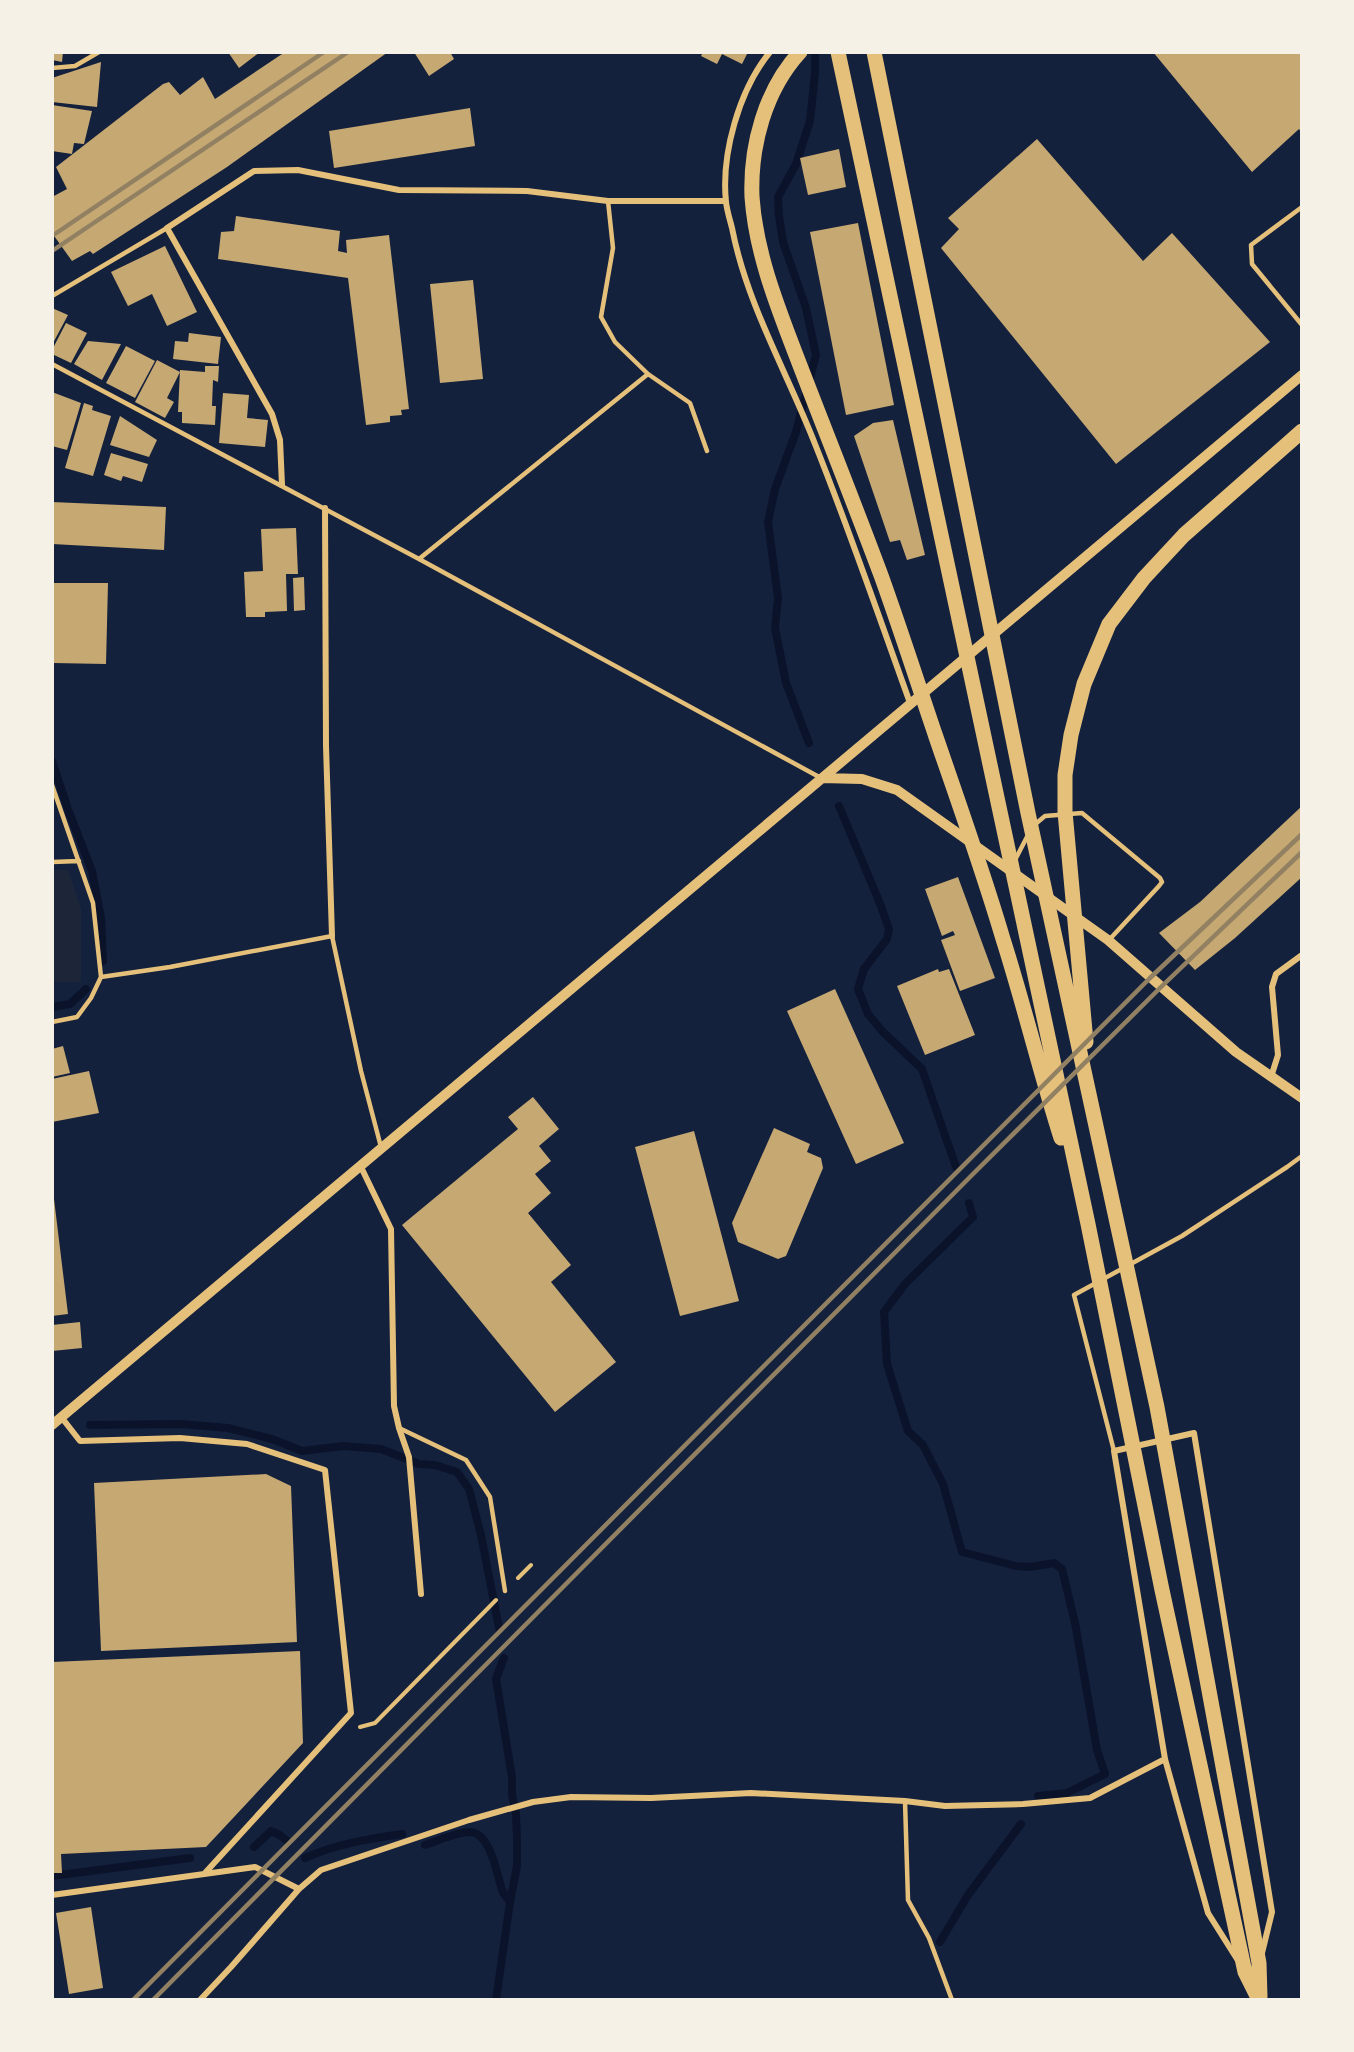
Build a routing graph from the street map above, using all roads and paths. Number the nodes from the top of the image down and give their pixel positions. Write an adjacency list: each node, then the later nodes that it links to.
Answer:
1 (99, 52): 6 (lane)
2 (770, 52): 8 (street)
3 (800, 52): 38 (main road)
4 (838, 52): 38 (main road)
5 (874, 52): 34 (main road)
6 (52, 68)
7 (608, 201): 8 (street); 10 (street); 14 (lane)
8 (726, 201): 21 (street)
9 (1302, 207): 12 (lane)
10 (167, 228): 11 (lane); 18 (street)
11 (52, 296)
12 (1302, 325)
13 (52, 364): 18 (lane)
14 (648, 374): 17 (lane); 20 (lane)
15 (1302, 375): 21 (street)
16 (1302, 431): 34 (main road)
17 (707, 451)
18 (282, 485): 19 (lane)
19 (325, 508): 20 (lane); 27 (street)
20 (419, 559): 22 (lane)
21 (910, 704): 22 (street)
22 (822, 778): 26 (street); 35 (street)
23 (52, 785): 24 (lane)
24 (79, 861): 25 (lane); 30 (lane)
25 (52, 862)
26 (1010, 871): 28 (street); 28 (lane)
27 (332, 936): 30 (lane); 35 (lane)
28 (1108, 940): 32 (street)
29 (1302, 955): 32 (street)
30 (101, 977): 31 (lane)
31 (52, 1022)
32 (1271, 1078): 33 (street)
33 (1302, 1098)
34 (1092, 1104): 52 (main road)
35 (381, 1148): 37 (street)
36 (1302, 1156): 42 (lane)
37 (360, 1165): 39 (street); 41 (street)
38 (1088, 1224): 53 (main road)
39 (62, 1418): 40 (street); 46 (street)
40 (52, 1425)
41 (399, 1428): 44 (lane); 45 (street)
42 (1114, 1451): 47 (street); 52 (street)
43 (531, 1565): 44 (path)
44 (505, 1591): 46 (path)
45 (421, 1594)
46 (331, 1735): 49 (street)
47 (1165, 1759): 48 (street); 53 (street)
48 (905, 1801): 50 (street); 55 (lane)
49 (205, 1874): 50 (street); 51 (street)
50 (299, 1889): 54 (street)
51 (52, 1895)
52 (1259, 1964): 56 (main road)
53 (1245, 1972): 56 (main road)
54 (200, 2000)
55 (951, 2000)
56 (1260, 2000)

